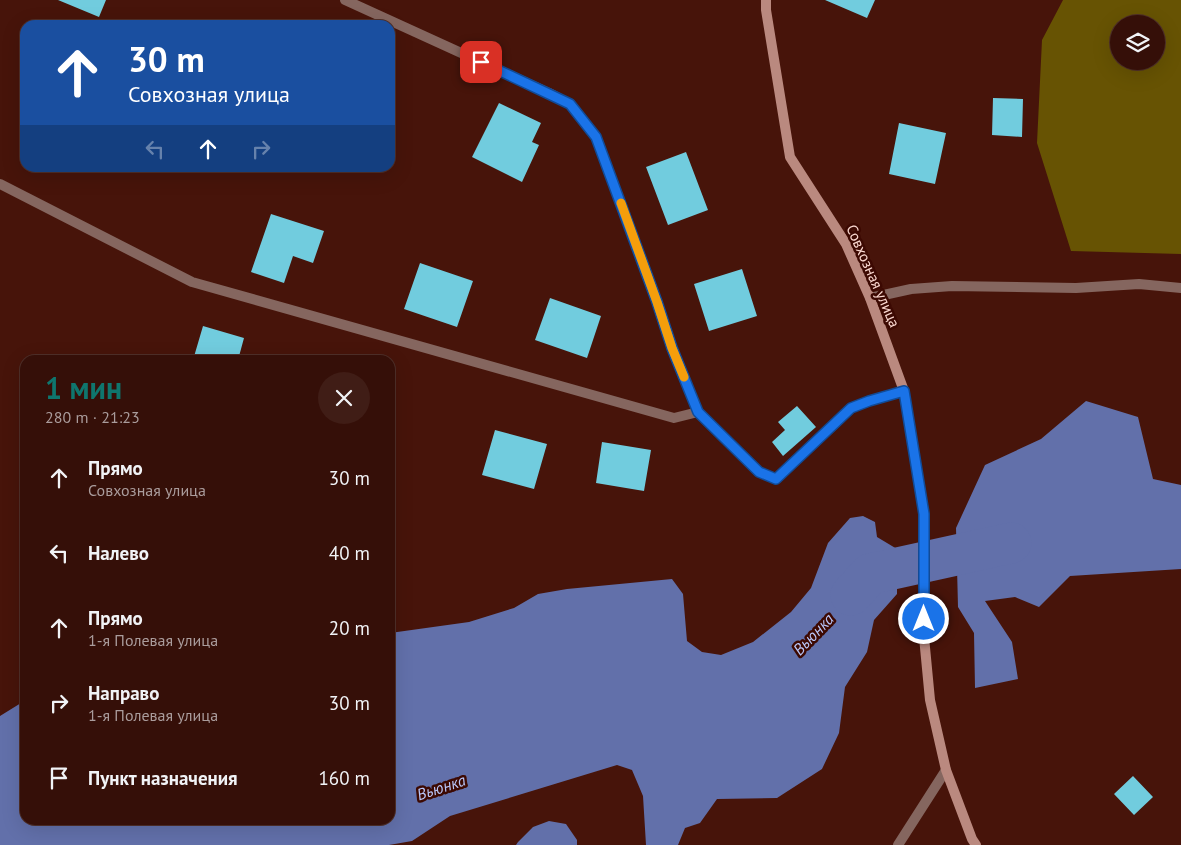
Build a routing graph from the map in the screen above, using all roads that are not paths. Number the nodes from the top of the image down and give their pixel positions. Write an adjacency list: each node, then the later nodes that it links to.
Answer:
1 (345, 0): 3 (street)
2 (766, 0): 7 (street, Совхозная улица)
3 (389, 20)
4 (395, 23): 9 (street)
5 (0, 184): 9 (street)
6 (1181, 288): 7 (street)
7 (870, 298): 8 (street, Совхозная улица)
8 (904, 391): 9 (street); 10 (street, Совхозная улица)
9 (698, 412)
10 (946, 770): 11 (street); 12 (street, Совхозная улица)
11 (898, 845)
12 (976, 845)

